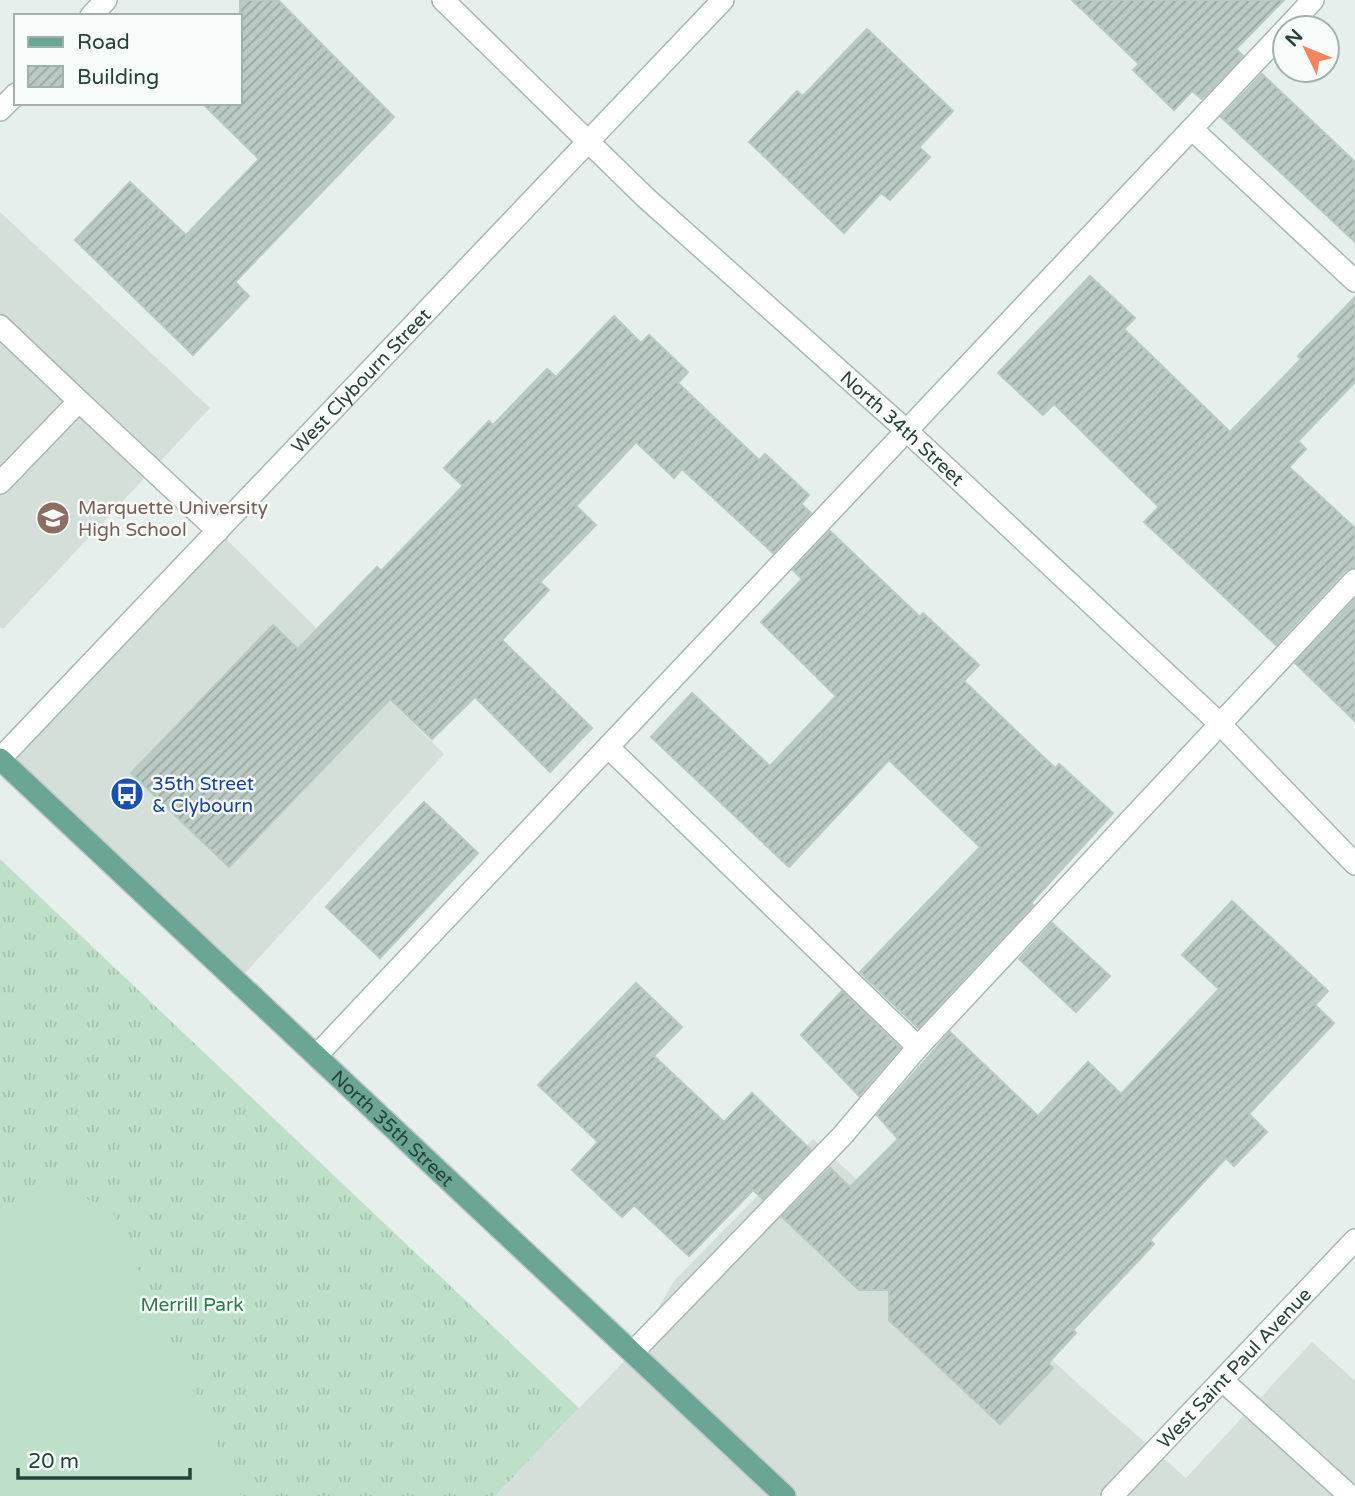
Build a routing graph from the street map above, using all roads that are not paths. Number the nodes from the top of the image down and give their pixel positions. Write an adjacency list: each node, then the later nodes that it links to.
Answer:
1 (106, 0): 5 (street)
2 (443, 0): 11 (street, North 34th Street)
3 (723, 0): 11 (street, West Clybourn Street)
4 (1313, 0): 6 (street)
5 (92, 14)
6 (1300, 14)
7 (1271, 45): 10 (street)
8 (14, 95): 9 (street)
9 (0, 110)
10 (1192, 129): 12 (street); 15 (street)
11 (589, 142): 15 (street, North 34th Street); 17 (street, West Clybourn Street)
12 (1355, 281)
13 (0, 326): 14 (street)
14 (79, 401): 16 (street); 17 (street)
15 (906, 431): 19 (street, North 34th Street); 20 (street)
16 (0, 484)
17 (218, 531): 21 (street, West Clybourn Street)
18 (1355, 580): 19 (street)
19 (1220, 724): 22 (street, North 34th Street); 23 (street)
20 (608, 747): 23 (street); 24 (street)
21 (0, 759): 24 (main road, North 35th Street)
22 (1355, 864)
23 (918, 1047): 26 (street)
24 (317, 1055): 26 (main road, North 35th Street)
25 (1355, 1240): 27 (street, West Saint Paul Avenue)
26 (632, 1352): 28 (main road, North 35th Street)
27 (1222, 1380): 29 (street, West Saint Paul Avenue); 30 (street)
28 (785, 1496)
29 (1112, 1496)
30 (1350, 1496)

